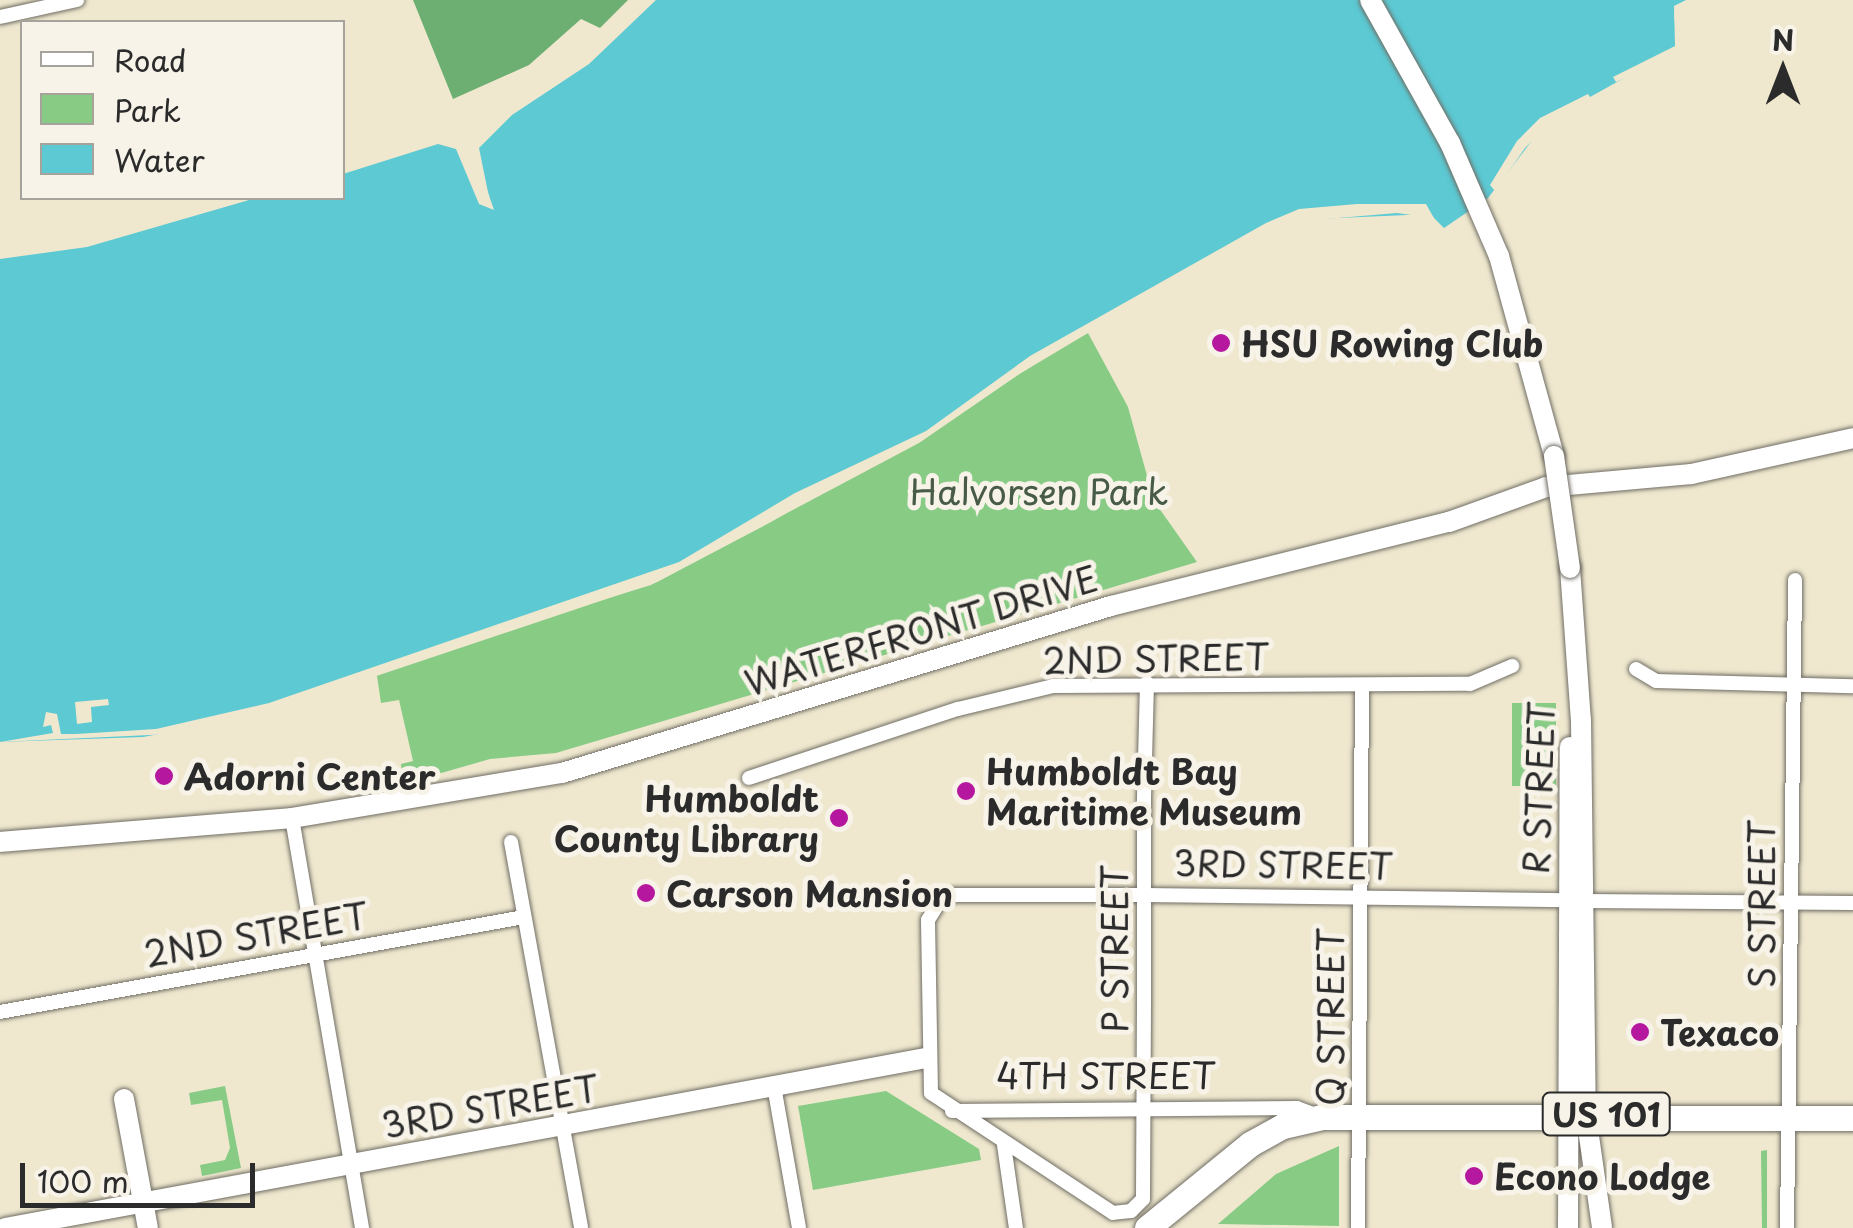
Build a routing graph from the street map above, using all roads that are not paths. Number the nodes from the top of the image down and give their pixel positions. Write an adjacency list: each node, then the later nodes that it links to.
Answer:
1 (78, 0): 3 (street)
2 (1370, 0): 18 (street, R STREET, bridge)
3 (0, 17)
4 (1853, 438): 13 (street, WATERFRONT DRIVE)
5 (1795, 580): 10 (street, S STREET)
6 (1512, 666): 9 (street, 2ND STREET)
7 (1636, 670): 10 (street)
8 (1147, 683): 9 (street, 2ND STREET); 12 (street, 2ND STREET); 16 (street, P STREET)
9 (1362, 686): 17 (street, Q STREET)
10 (1794, 686): 11 (street); 19 (street, S STREET)
11 (1853, 686)
12 (749, 778)
13 (292, 818): 14 (street, WATERFRONT DRIVE); 22 (street)
14 (0, 842)
15 (511, 842): 21 (street)
16 (1144, 895): 17 (street, 3RD STREET); 24 (street, 3RD STREET); 28 (street, P STREET)
17 (1361, 897): 18 (street, 3RD STREET); 29 (street, Q STREET)
18 (1576, 901): 19 (street, 3RD STREET); 30 (street, R STREET)
19 (1790, 903): 20 (street, 3RD STREET); 32 (street, S STREET)
20 (1853, 903)
21 (524, 917): 22 (street, 2ND STREET); 34 (street)
22 (319, 952): 23 (street, 2ND STREET); 36 (street)
23 (0, 1012)
24 (926, 1058): 25 (street, 3RD STREET); 27 (street, 4TH STREET)
25 (774, 1086): 34 (street, 3RD STREET); 43 (street)
26 (124, 1099): 37 (street)
27 (951, 1110): 28 (street, 4TH STREET); 35 (street)
28 (1143, 1111): 31 (street, 4TH STREET); 38 (street, P STREET)
29 (1360, 1114): 30 (highway, 4TH STREET / US 101); 31 (highway, 4TH STREET / US 101); 45 (street, Q STREET)
30 (1575, 1115): 32 (highway, 4TH STREET / US 101); 46 (street, R STREET); 47 (street, R STREET)
31 (1321, 1117): 38 (highway, 4TH STREET / US 101)
32 (1789, 1117): 33 (highway, 4TH STREET / US 101); 48 (street, S STREET)
33 (1853, 1118)
34 (562, 1126): 36 (street, 3RD STREET); 42 (street)
35 (1004, 1145): 38 (street); 44 (street)
36 (351, 1164): 37 (street, 3RD STREET); 41 (street)
37 (143, 1202): 39 (street, 3RD STREET); 40 (street)
38 (1139, 1219)
39 (6, 1228)
40 (148, 1228)
41 (362, 1228)
42 (582, 1228)
43 (799, 1228)
44 (1016, 1228)
45 (1358, 1228)
46 (1568, 1228)
47 (1602, 1228)
48 (1788, 1228)

